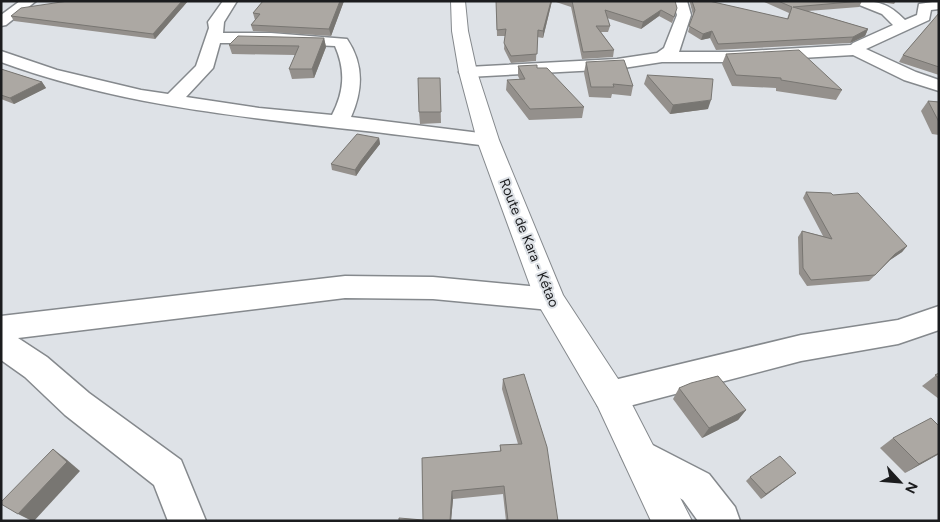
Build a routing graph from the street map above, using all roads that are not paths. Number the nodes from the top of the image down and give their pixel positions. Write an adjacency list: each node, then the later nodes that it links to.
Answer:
1 (230, 1): 9 (street)
2 (458, 1): 13 (main road, Route de Kara - Kétao)
3 (680, 1): 12 (street)
4 (862, 1): 8 (street)
5 (30, 2): 7 (street)
6 (939, 5): 8 (street)
7 (1, 22)
8 (903, 27): 10 (street)
9 (213, 38): 15 (street); 16 (street)
10 (856, 50): 12 (street); 14 (street)
11 (1, 56): 15 (street)
12 (662, 57): 13 (street)
13 (468, 72): 17 (main road, Route de Kara - Kétao)
14 (939, 86)
15 (172, 101): 16 (street)
16 (339, 122): 17 (street)
17 (488, 140): 18 (main road, Route de Kara - Kétao)
18 (550, 298): 20 (street); 22 (main road, Route de Kara - Kétao)
19 (939, 318): 22 (street)
20 (1, 328)
21 (1, 343): 24 (street)
22 (610, 396): 23 (main road, Route de Kara - Kétao)
23 (639, 455): 25 (main road, Route de Kara - Kétao); 26 (street)
24 (187, 521)
25 (672, 521)
26 (721, 521)

